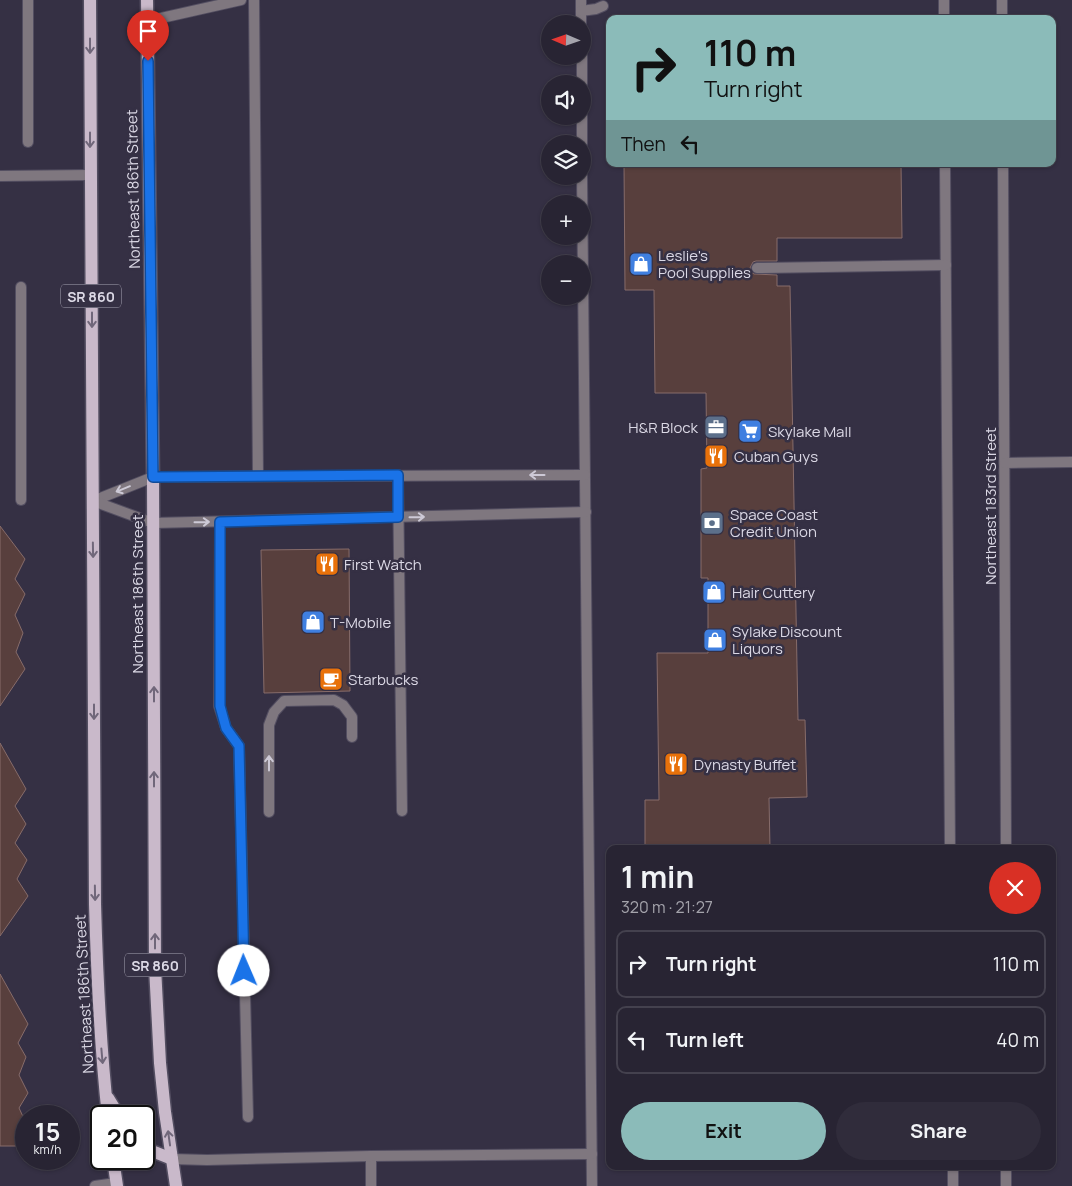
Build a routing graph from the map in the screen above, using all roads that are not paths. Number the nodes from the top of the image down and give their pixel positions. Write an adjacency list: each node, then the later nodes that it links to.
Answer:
1 (28, 0): 13 (street)
2 (90, 0): 16 (main road, Northeast 186th Street / SR 860, one-way to 16)
3 (147, 0): 12 (main road, Northeast 186th Street / SR 860)
4 (241, 0): 12 (street)
5 (254, 0): 26 (street)
6 (944, 0): 10 (street)
7 (1002, 0): 11 (street)
8 (581, 5): 9 (street)
9 (603, 6)
10 (944, 15)
11 (1002, 15)
12 (148, 21): 27 (main road, Northeast 186th Street / SR 860)
13 (28, 142)
14 (945, 167): 19 (street)
15 (1003, 167): 23 (street, Northeast 183rd Street)
16 (90, 175): 17 (street); 29 (main road, Northeast 186th Street / SR 860, one-way to 29)
17 (0, 176)
18 (582, 185): 25 (street)
19 (946, 265): 20 (street); 37 (street)
20 (757, 268)
21 (21, 287): 28 (street)
22 (1072, 462): 23 (street)
23 (1005, 463): 38 (street, Northeast 183rd Street)
24 (398, 475): 25 (street, one-way to 24); 26 (street); 31 (street)
25 (585, 475): 30 (street)
26 (258, 476): 27 (street)
27 (153, 477): 29 (street, one-way to 29); 33 (main road, Northeast 186th Street / SR 860)
28 (21, 500)
29 (93, 501): 33 (street); 39 (main road, Northeast 186th Street / SR 860, one-way to 39)
30 (586, 512): 31 (street, one-way to 30); 44 (street)
31 (398, 517): 32 (street); 35 (street)
32 (220, 522): 33 (street, one-way to 32); 42 (street)
33 (153, 523): 46 (main road, Northeast 186th Street / SR 860, one-way to 33)
34 (352, 737): 36 (street, one-way to 34)
35 (402, 811)
36 (269, 812)
37 (950, 845)
38 (1006, 845)
39 (105, 1093): 40 (main road, Northeast 186th Street / SR 860); 41 (main road)
40 (107, 1105)
41 (113, 1105)
42 (248, 1117)
43 (155, 1152): 46 (main road)
44 (592, 1154): 45 (street); 54 (street)
45 (371, 1156): 46 (street); 53 (street)
46 (172, 1159): 52 (main road, Northeast 186th Street / SR 860)
47 (115, 1170): 50 (main road)
48 (953, 1170): 55 (street)
49 (1006, 1170): 56 (street)
50 (118, 1185): 51 (street)
51 (95, 1186)
52 (176, 1186)
53 (371, 1186)
54 (592, 1186)
55 (953, 1186)
56 (1006, 1186)

